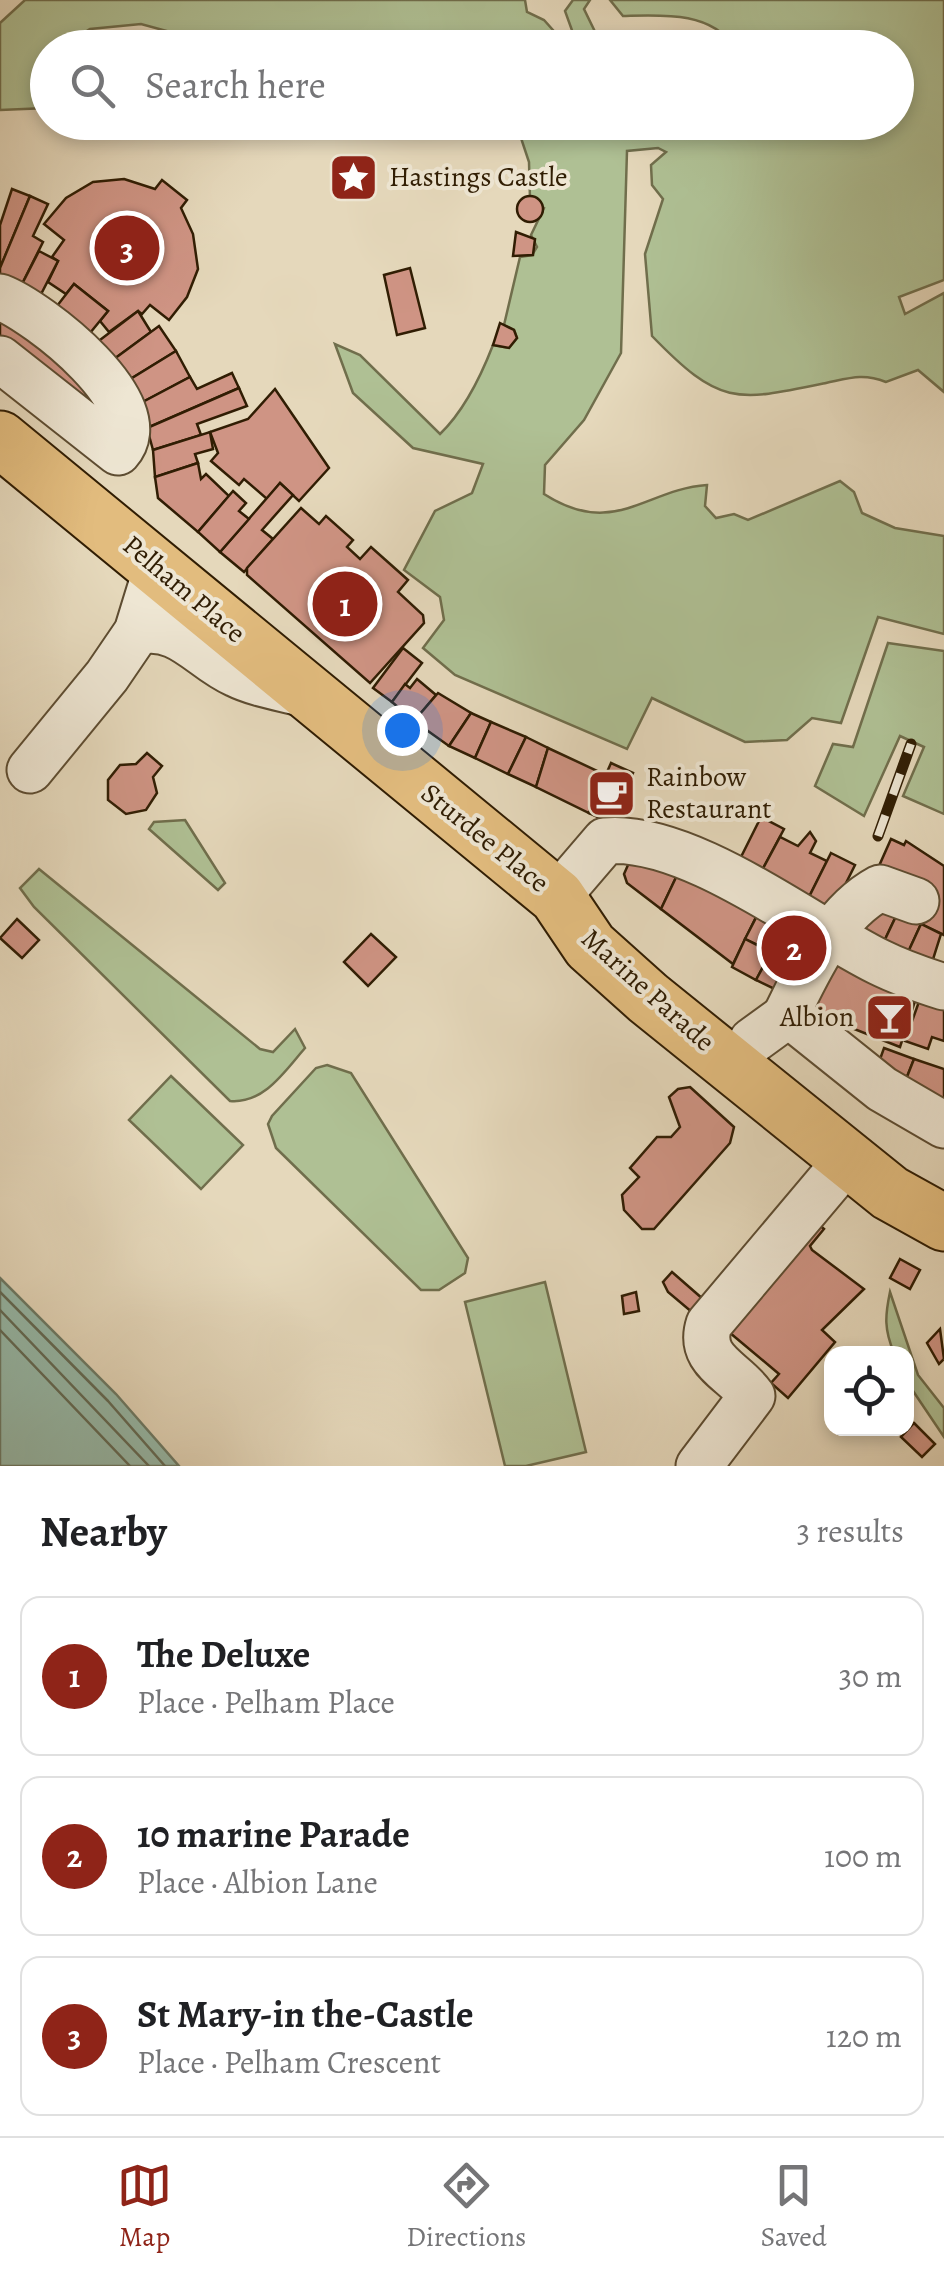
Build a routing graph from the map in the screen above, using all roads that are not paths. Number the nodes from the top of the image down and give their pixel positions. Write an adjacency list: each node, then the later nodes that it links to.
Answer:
1 (0, 297): 2 (street)
2 (0, 358)
3 (0, 439): 4 (highway, Pelham Place)
4 (157, 568): 5 (street); 6 (highway, Pelham Place)
5 (137, 632): 6 (street); 8 (street)
6 (312, 696): 7 (highway, Pelham Place)
7 (366, 742): 9 (highway, Sturdee Place)
8 (30, 770)
9 (557, 897): 11 (street); 13 (highway, Marine Parade); 15 (highway, Marine Parade)
10 (916, 902): 11 (street)
11 (830, 934): 12 (street); 13 (street)
12 (944, 987)
13 (768, 1029): 14 (street); 16 (highway, Marine Parade)
14 (944, 1125)
15 (848, 1159): 17 (highway, Marine Parade); 18 (street)
16 (944, 1189)
17 (944, 1223)
18 (699, 1466)

